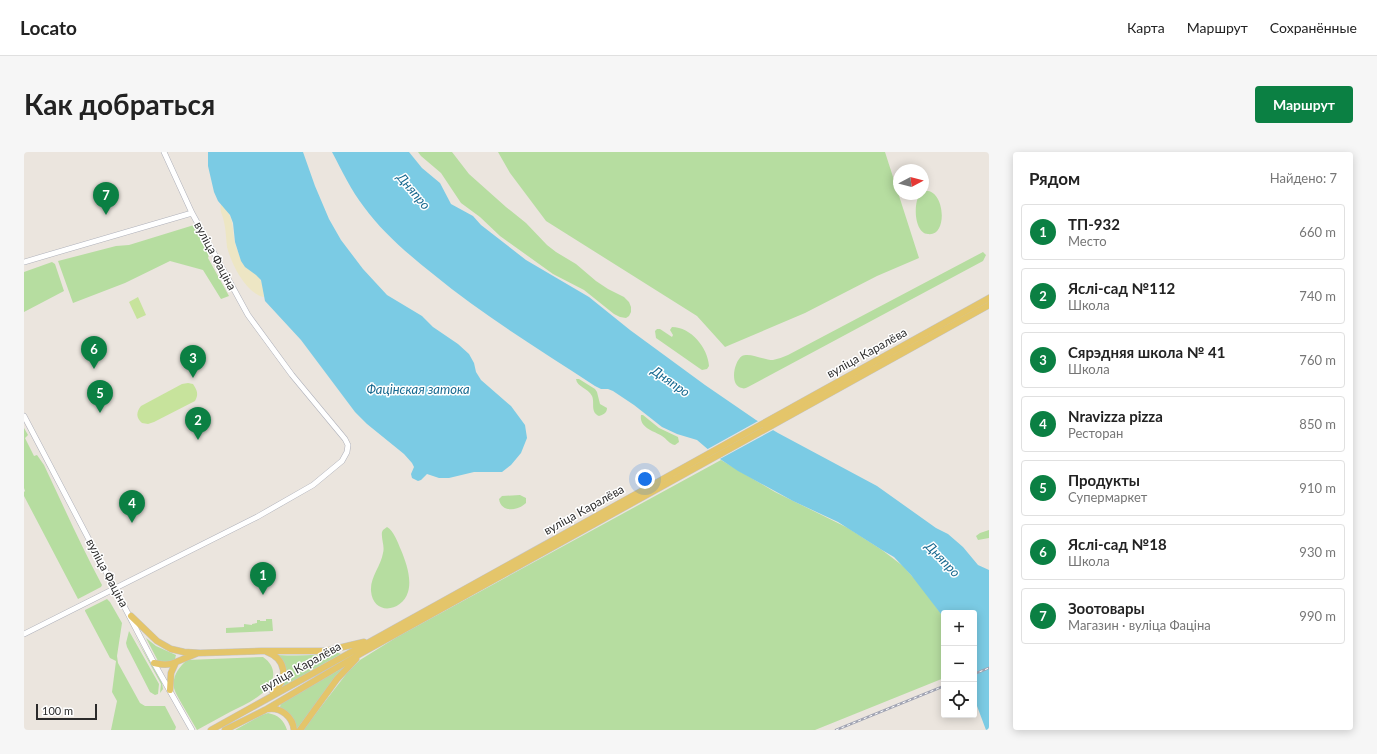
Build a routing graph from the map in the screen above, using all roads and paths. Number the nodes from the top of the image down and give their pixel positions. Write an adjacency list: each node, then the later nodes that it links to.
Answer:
1 (164, 152): 2 (street)
2 (192, 213): 3 (street, вуліца Фаціна); 9 (street, вуліца Фаціна)
3 (24, 262)
4 (989, 298): 6 (main road, вуліца Каралёва)
5 (989, 305): 6 (main road, вуліца Каралёва)
6 (861, 373): 8 (main road, вуліца Каралёва)
7 (24, 416): 9 (street, вуліца Фаціна)
8 (653, 487): 12 (main road, вуліца Каралёва); 15 (main road, вуліца Каралёва)
9 (115, 588): 10 (street, вуліца Фаціна); 11 (street)
10 (130, 616): 14 (main road); 17 (street, вуліца Фаціна)
11 (24, 634)
12 (372, 640): 13 (main road); 19 (main road, вуліца Каралёва)
13 (261, 651): 14 (main road); 19 (main road)
14 (200, 653): 16 (main road)
15 (360, 654): 20 (main road, вуліца Каралёва); 25 (main road)
16 (176, 662): 17 (main road); 18 (main road)
17 (154, 663): 18 (street, вуліца Фаціна)
18 (170, 690): 22 (street, вуліца Фаціна)
19 (260, 703): 21 (main road, вуліца Каралёва)
20 (265, 710): 23 (main road, вуліца Каралёва); 24 (main road)
21 (213, 729)
22 (192, 730)
23 (225, 730)
24 (294, 730)
25 (300, 730)

